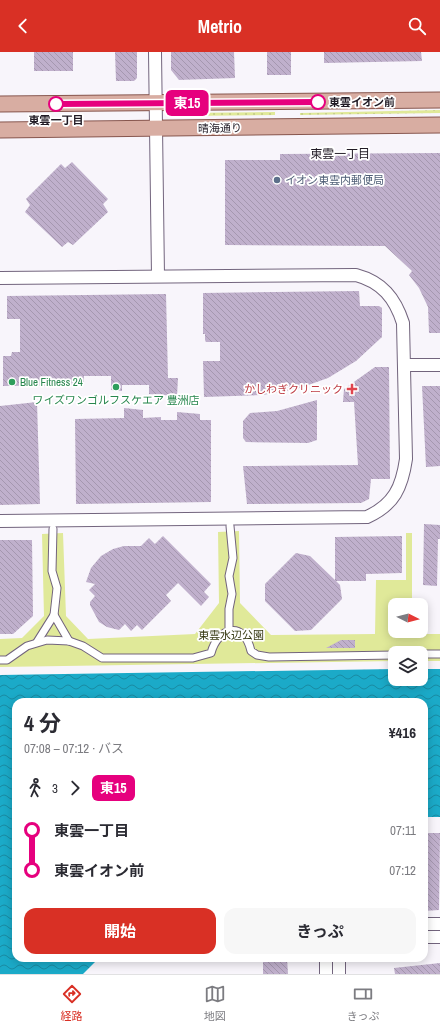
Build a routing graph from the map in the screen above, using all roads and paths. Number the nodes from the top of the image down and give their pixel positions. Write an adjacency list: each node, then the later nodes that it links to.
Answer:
1 (154, 52): 4 (street)
2 (440, 100): 4 (main road)
3 (0, 104): 4 (main road)
4 (155, 104): 6 (street)
5 (440, 125): 6 (main road, 晴海通り)
6 (156, 129): 7 (main road, 晴海通り); 8 (street)
7 (0, 130)
8 (158, 276): 9 (street); 10 (street)
9 (0, 278)
10 (405, 365): 11 (street); 12 (street)
11 (440, 365)
12 (0, 521)
13 (230, 526): 16 (street)
14 (52, 529): 15 (street)
15 (54, 615): 17 (street); 18 (street)
16 (229, 630): 17 (street); 21 (street)
17 (69, 641): 18 (street)
18 (37, 642): 22 (street)
19 (428, 654): 20 (street)
20 (440, 654)
21 (388, 655)
22 (0, 660)
23 (428, 924): 24 (street)
24 (440, 924)
25 (428, 937): 26 (street)
26 (440, 937)
27 (326, 962): 29 (street)
28 (339, 962): 30 (street)
29 (326, 974)
30 (339, 974)

